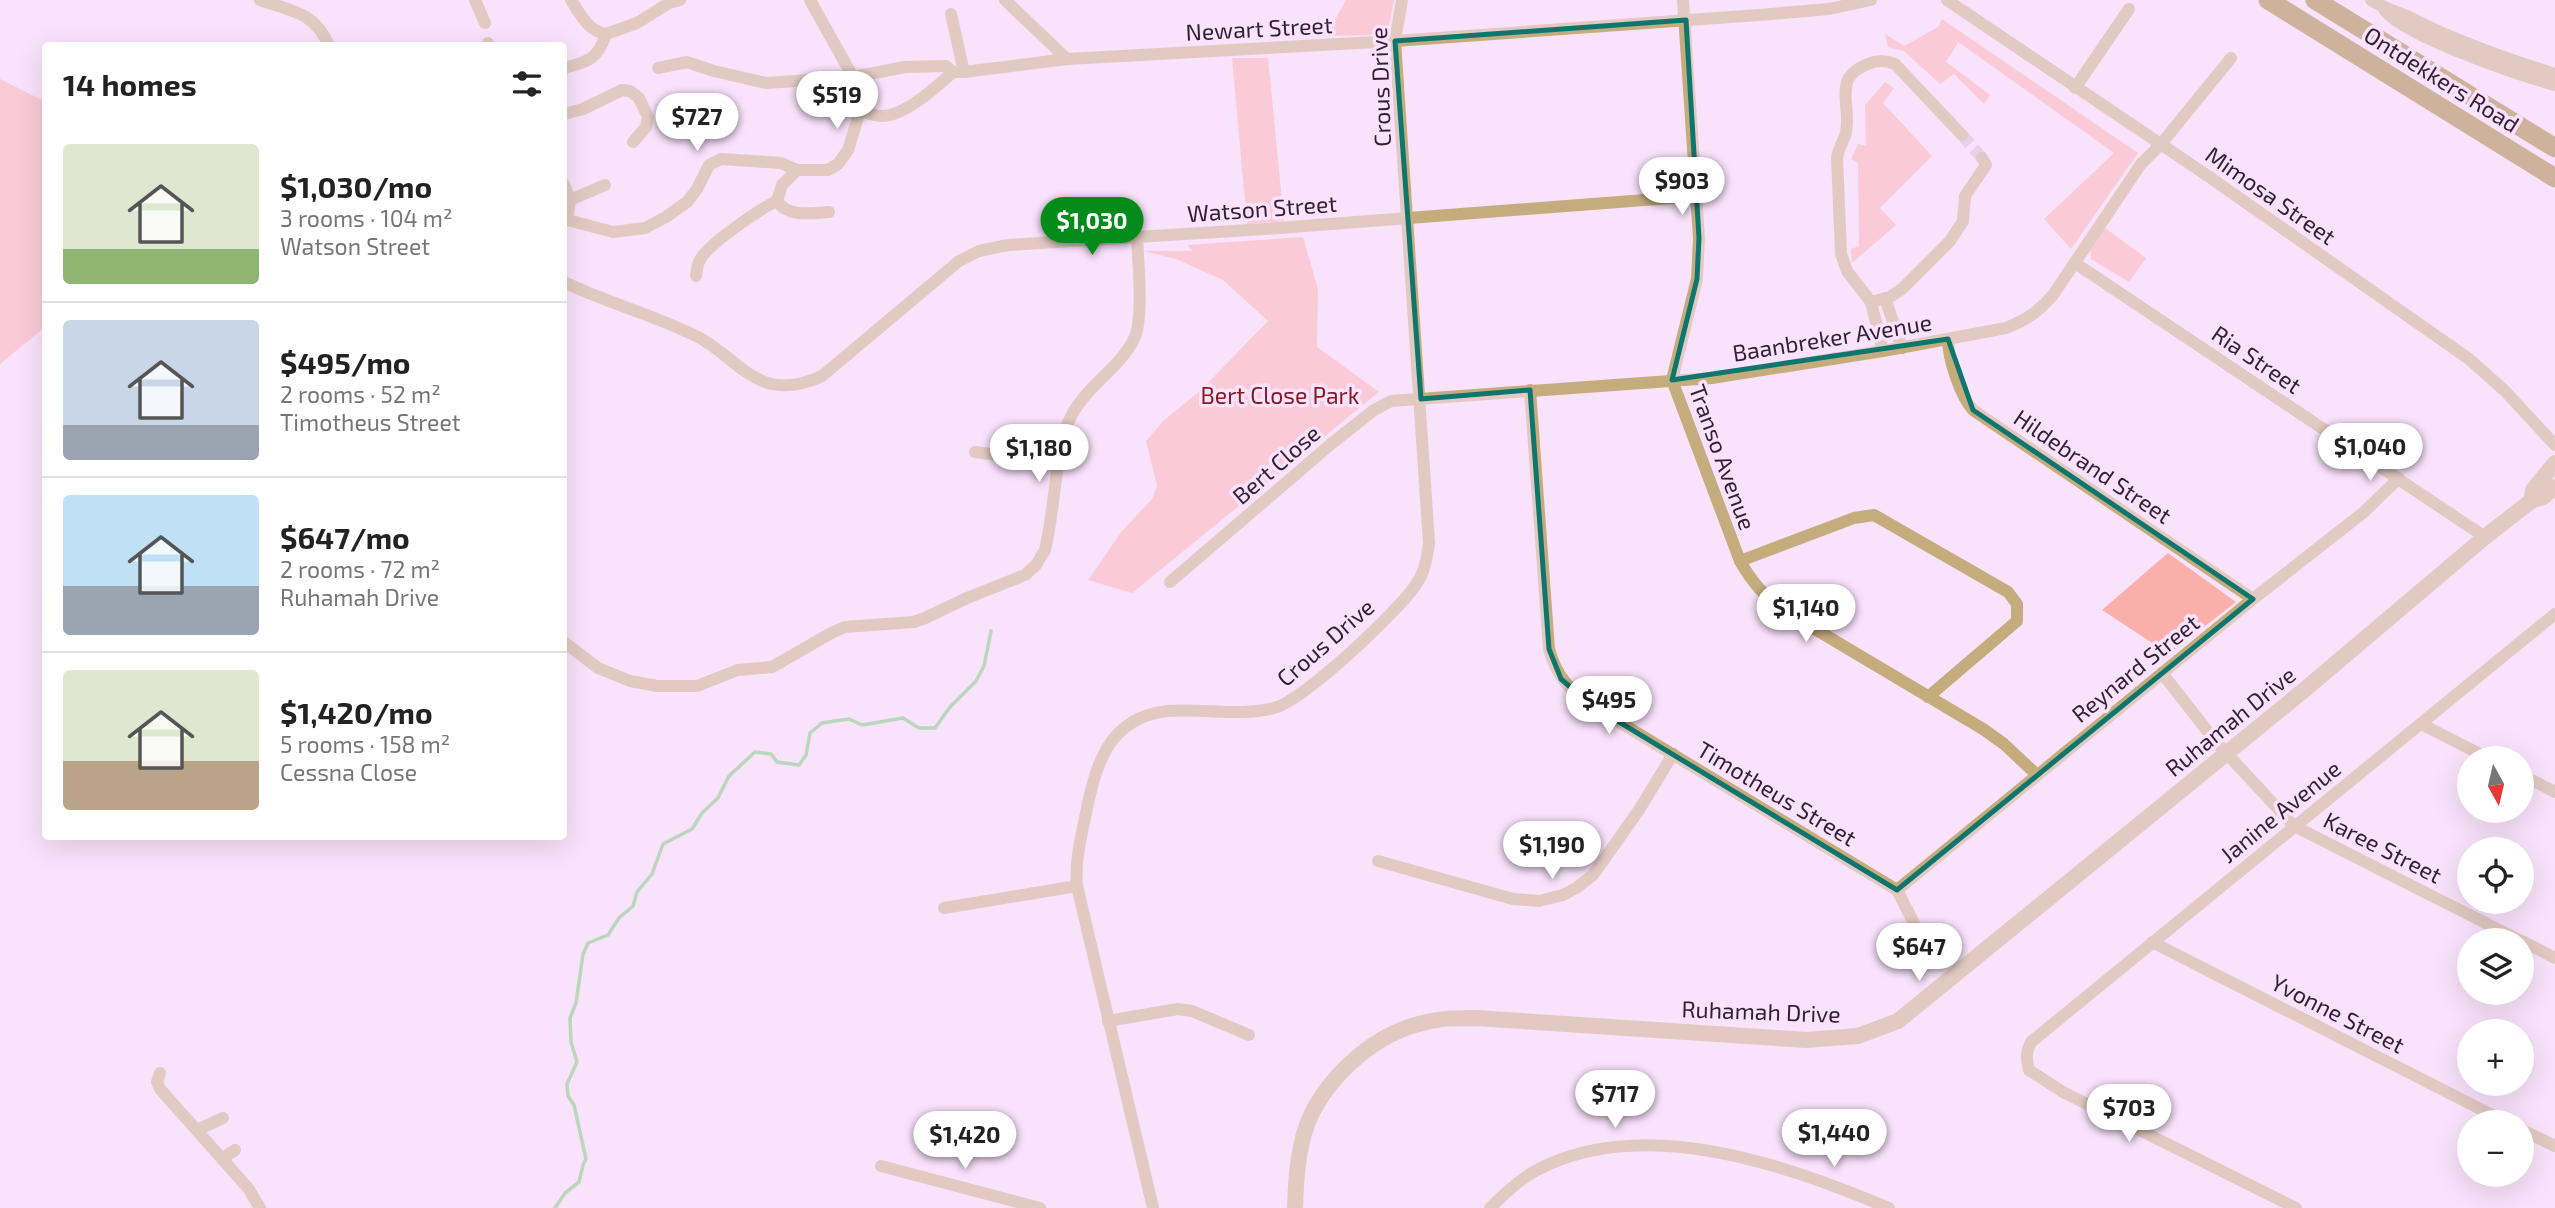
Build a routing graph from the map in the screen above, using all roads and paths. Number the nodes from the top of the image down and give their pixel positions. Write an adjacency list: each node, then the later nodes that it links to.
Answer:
1 (260, 0): 21 (street)
2 (475, 0): 18 (street)
3 (571, 0): 19 (street)
4 (680, 0): 19 (street)
5 (810, 0): 28 (street)
6 (1005, 0): 23 (street)
7 (1402, 0): 20 (street, Crous Drive)
8 (1683, 0): 17 (street, Transo Avenue)
9 (1871, 0): 17 (street, Newart Street)
10 (1947, 0): 30 (street, Mimosa Street)
11 (2268, 0): 39 (main road, Ontdekkers Road)
12 (2315, 0): 36 (main road, Ontdekkers Road)
13 (2371, 0): 15 (street)
14 (2129, 9): 30 (street)
15 (2384, 9): 27 (street); 29 (street)
16 (951, 14): 26 (street)
17 (1686, 20): 20 (street, Newart Street); 42 (street, Transo Avenue)
18 (485, 23)
19 (606, 34): 24 (street)
20 (1395, 41): 23 (street, Newart Street); 47 (street, Crous Drive)
21 (328, 42)
22 (2231, 58): 35 (street, Baanbreker Avenue)
23 (1067, 59): 26 (street, Newart Street)
24 (567, 67)
25 (658, 68): 28 (street)
26 (959, 72): 28 (street); 31 (street)
27 (2555, 74)
28 (853, 77): 31 (street)
29 (2555, 85)
30 (2075, 88): 35 (street, Mimosa Street)
31 (860, 111): 38 (street)
32 (567, 113): 34 (street)
33 (1962, 135): 54 (street)
34 (633, 142)
35 (2161, 144): 50 (street, Baanbreker Avenue); 61 (street, Mimosa Street)
36 (2555, 148)
37 (1982, 158): 53 (street)
38 (797, 170): 44 (street); 48 (street)
39 (2555, 178)
40 (605, 185): 43 (street)
41 (567, 192): 43 (street)
42 (1697, 196): 47 (street, Watson Street); 58 (street, Transo Avenue)
43 (570, 200): 45 (street)
44 (777, 201): 46 (street); 51 (street)
45 (567, 211)
46 (829, 212)
47 (1406, 219): 49 (street, Watson Street); 60 (street, Crous Drive)
48 (567, 220)
49 (1137, 237): 52 (street, Watson Street); 63 (street)
50 (2075, 263): 55 (street, Baanbreker Avenue); 65 (street, Ria Street)
51 (696, 276)
52 (567, 284)
53 (1885, 298): 54 (street); 56 (street)
54 (1871, 302): 57 (street)
55 (1948, 339): 56 (street, Baanbreker Avenue); 71 (street, Hildebrand Street)
56 (1902, 348): 57 (street, Baanbreker Avenue)
57 (1883, 351): 58 (street, Baanbreker Avenue)
58 (1672, 380): 59 (street, Baanbreker Avenue); 69 (street, Transo Avenue)
59 (1530, 390): 60 (street, Baanbreker Avenue); 79 (street, Timotheus Street)
60 (1421, 399): 70 (street, Bert Close); 85 (street, Crous Drive)
61 (2555, 445)
62 (975, 452): 63 (street)
63 (1059, 463): 73 (street)
64 (2555, 463): 67 (street, Ruhamah Drive)
65 (2399, 478): 68 (street, Ria Street); 71 (street, Reynard Street)
66 (2555, 487): 67 (street, Ruhamah Drive)
67 (2531, 501): 68 (street, Ruhamah Drive)
68 (2485, 537): 78 (street, Ruhamah Drive)
69 (1740, 561): 75 (street, Transo Avenue); 75 (street)
70 (1170, 582)
71 (2253, 599): 74 (street, Reynard Street)
72 (2552, 621): 76 (street, Janine Avenue)
73 (567, 644)
74 (2162, 673): 78 (street, Karee Street); 80 (street, Reynard Street)
75 (1927, 697): 80 (street, Transo Avenue)
76 (2421, 724): 77 (street); 83 (street, Janine Avenue)
77 (2464, 746)
78 (2227, 753): 83 (street, Karee Street); 108 (street, Ruhamah Drive)
79 (1673, 754): 84 (street); 86 (street, Timotheus Street)
80 (2038, 775): 86 (street, Reynard Street)
81 (2534, 781): 82 (street)
82 (2555, 792)
83 (2294, 826): 88 (street, Karee Street); 90 (street, Janine Avenue)
84 (1378, 861)
85 (1077, 886): 87 (street); 93 (street, Crous Drive)
86 (1897, 890): 89 (street)
87 (944, 908)
88 (2497, 928)
89 (1919, 933)
90 (2152, 942): 96 (street, Yvonne Street); 111 (street, Janine Avenue)
91 (2534, 947): 92 (street, Karee Street)
92 (2555, 958)
93 (1108, 1021): 94 (street); 107 (street, Crous Drive)
94 (1249, 1035)
95 (160, 1073): 98 (street)
96 (2482, 1110)
97 (223, 1118): 98 (street)
98 (197, 1130): 102 (street)
99 (2534, 1136): 100 (street)
100 (2555, 1146)
101 (235, 1150): 102 (street)
102 (222, 1159): 105 (street)
103 (881, 1166): 106 (street)
104 (1860, 1202): 109 (street); 110 (street)
105 (260, 1208)
106 (1040, 1208)
107 (1153, 1208)
108 (1295, 1208)
109 (1490, 1208)
110 (1889, 1208)
111 (2297, 1208)

